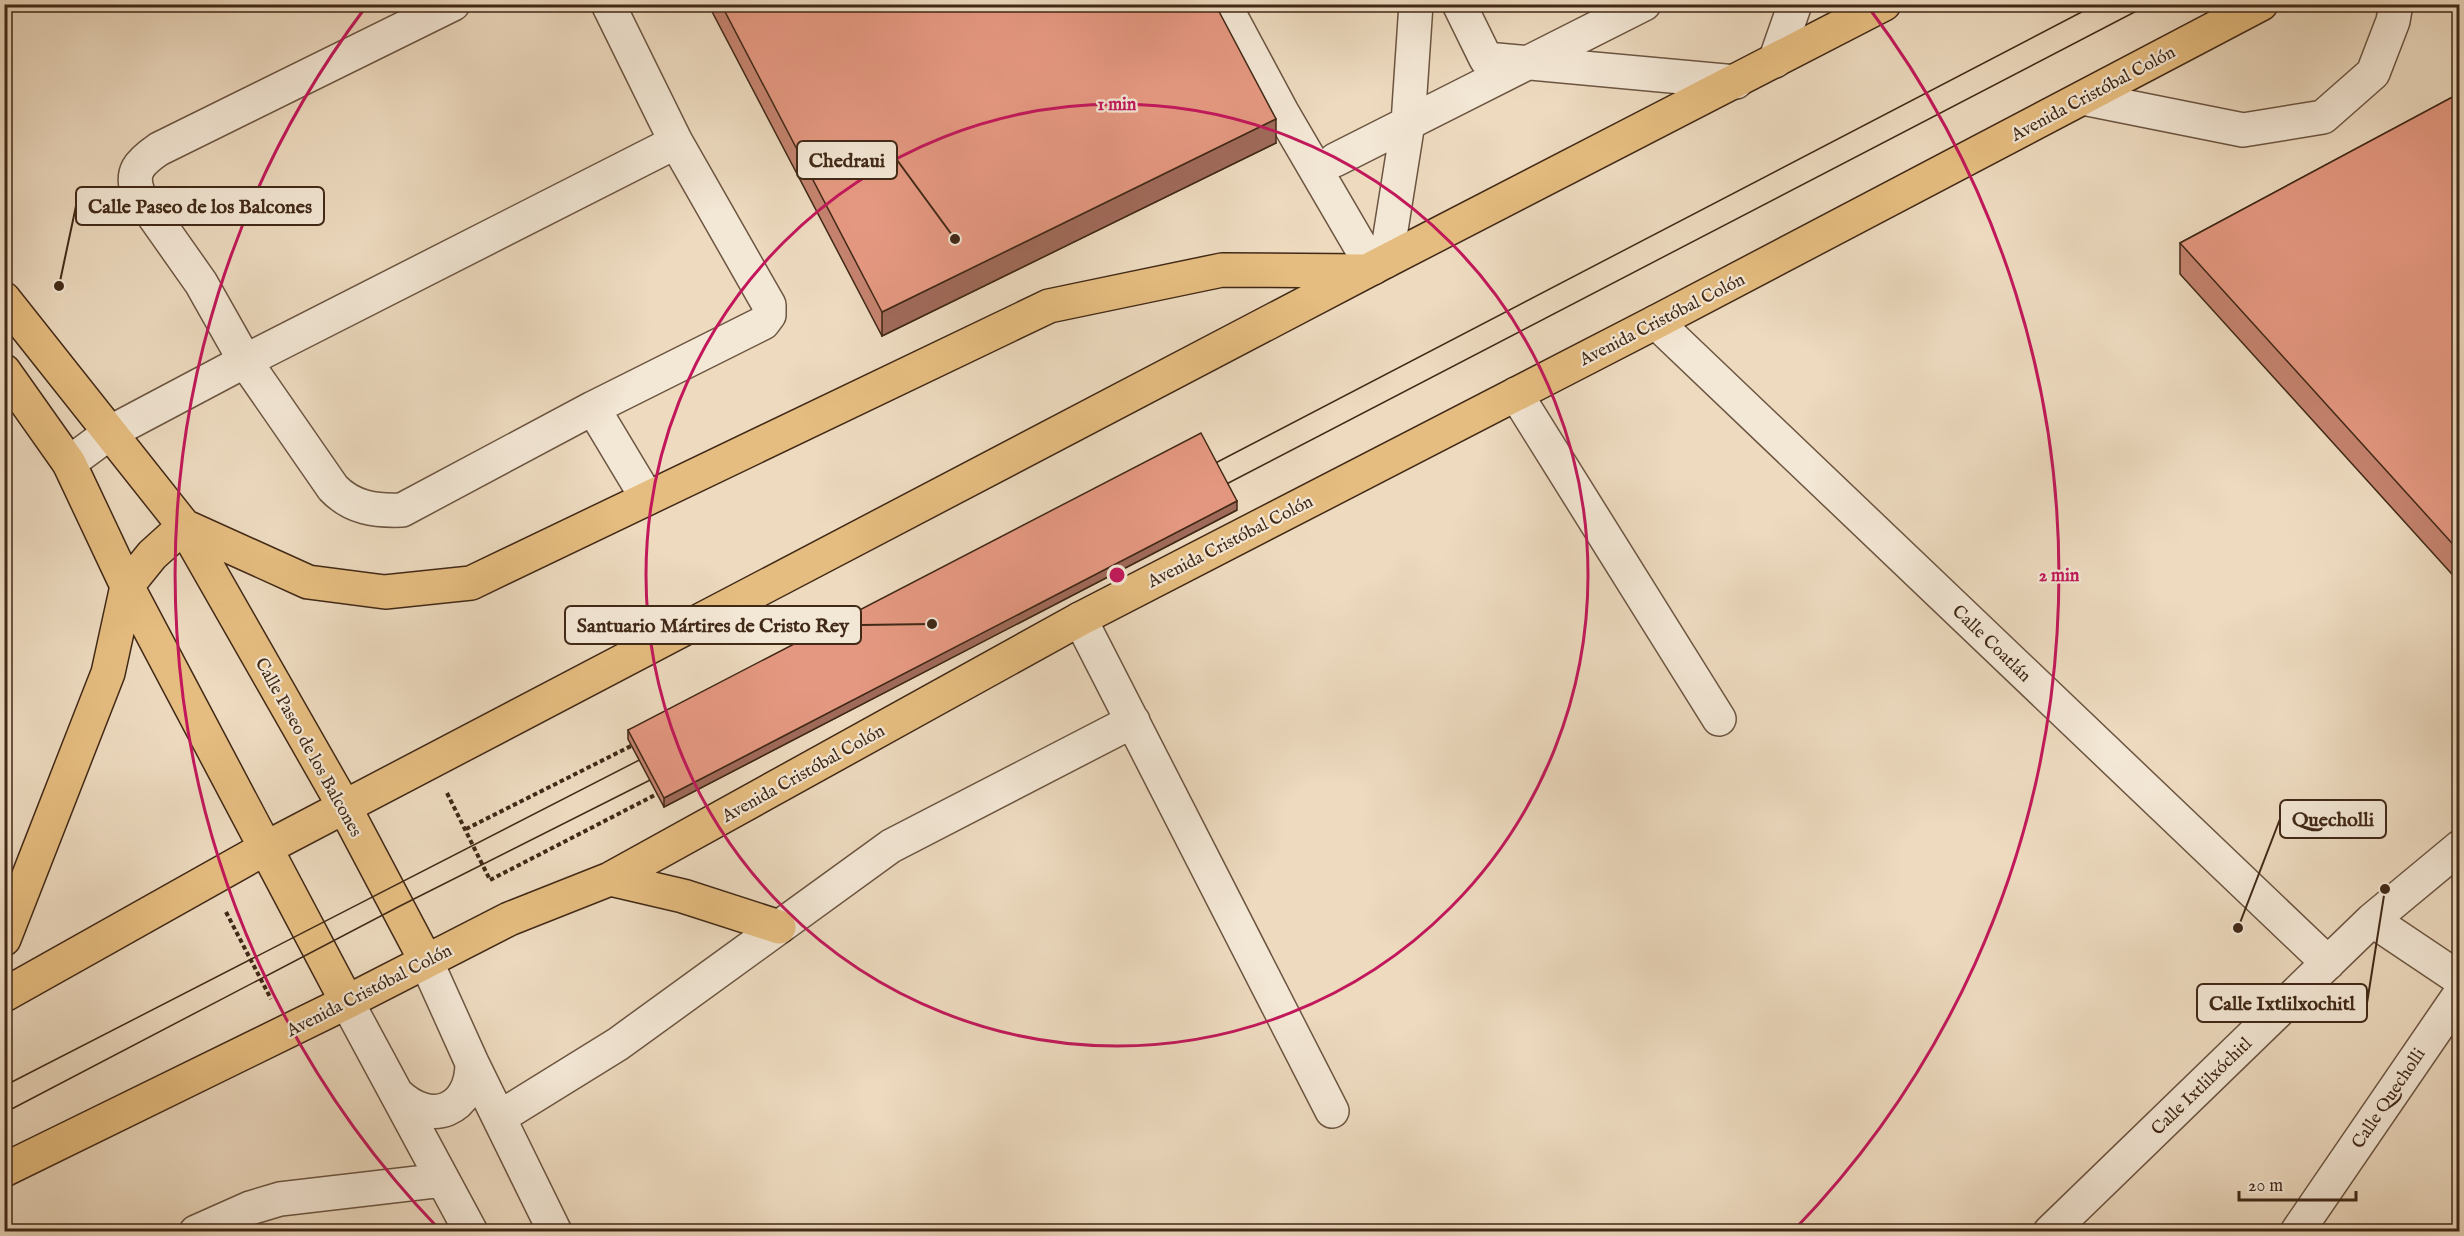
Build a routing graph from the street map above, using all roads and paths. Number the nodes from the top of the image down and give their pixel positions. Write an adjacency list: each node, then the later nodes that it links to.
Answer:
1 (453, 4): 21 (street)
2 (608, 4): 16 (street)
3 (1224, 4): 18 (street)
4 (1416, 4): 15 (street)
5 (1459, 4): 12 (street)
6 (1644, 4): 12 (street)
7 (1795, 4): 11 (street)
8 (1884, 4): 11 (main road)
9 (2261, 4): 14 (main road, Avenida Cristóbal Colón)
10 (2396, 4): 14 (street)
11 (1775, 61): 13 (main road)
12 (1525, 65): 13 (street); 15 (street)
13 (1736, 82): 18 (main road)
14 (2083, 98): 20 (main road, Avenida Cristóbal Colón)
15 (1408, 123): 17 (street); 18 (street)
16 (676, 142): 21 (street); 24 (street)
17 (1335, 160)
18 (1376, 267): 27 (main road); 34 (main road)
19 (4, 299): 25 (main road, Calle Paseo de los Balcones)
20 (1656, 322): 23 (main road, Avenida Cristóbal Colón); 48 (street, Calle Coatlán)
21 (245, 361): 24 (street); 25 (street)
22 (4, 371): 26 (main road)
23 (1516, 394): 30 (main road, Avenida Cristóbal Colón); 31 (street)
24 (593, 408): 27 (street)
25 (111, 432): 26 (street); 28 (main road, Calle Paseo de los Balcones)
26 (69, 463): 29 (main road)
27 (647, 498): 28 (main road)
28 (184, 525): 29 (main road); 36 (main road, Calle Paseo de los Balcones)
29 (127, 586): 39 (main road); 46 (main road)
30 (1080, 619): 32 (street); 41 (main road, Avenida Cristóbal Colón)
31 (1719, 719)
32 (1132, 721): 45 (street); 56 (street)
33 (631, 746): 37 (path)
34 (431, 763): 36 (main road); 37 (path)
35 (657, 794): 42 (path)
36 (345, 808): 39 (main road); 47 (main road, Calle Paseo de los Balcones)
37 (466, 829): 42 (path)
38 (2460, 847): 44 (street, Calle Ixtlilxóchitl)
39 (264, 849): 40 (main road); 52 (main road)
40 (209, 879): 50 (main road); 53 (path)
41 (610, 879): 43 (main road, Avenida Cristóbal Colón); 45 (main road)
42 (490, 880): 43 (path)
43 (509, 919): 47 (main road, Avenida Cristóbal Colón)
44 (2372, 920): 48 (street, Calle Ixtlilxóchitl); 49 (street)
45 (779, 927): 57 (street)
46 (4, 939)
47 (426, 961): 52 (main road, Avenida Cristóbal Colón); 54 (street, Calle Paseo de los Balcones)
48 (2328, 963): 63 (street, Calle Ixtlilxóchitl)
49 (2460, 979)
50 (4, 994)
51 (2460, 994): 64 (street, Calle Quecholli)
52 (347, 1002): 53 (main road, Avenida Cristóbal Colón); 55 (street)
53 (287, 1032): 58 (main road, Avenida Cristóbal Colón)
54 (472, 1063): 55 (street); 57 (street, Calle Paseo de los Balcones)
55 (397, 1094): 59 (street)
56 (1332, 1111)
57 (500, 1117): 62 (street, Calle Paseo de los Balcones)
58 (4, 1170)
59 (443, 1180): 60 (street); 61 (street)
60 (196, 1232)
61 (471, 1232)
62 (555, 1232)
63 (2050, 1232)
64 (2297, 1232)

